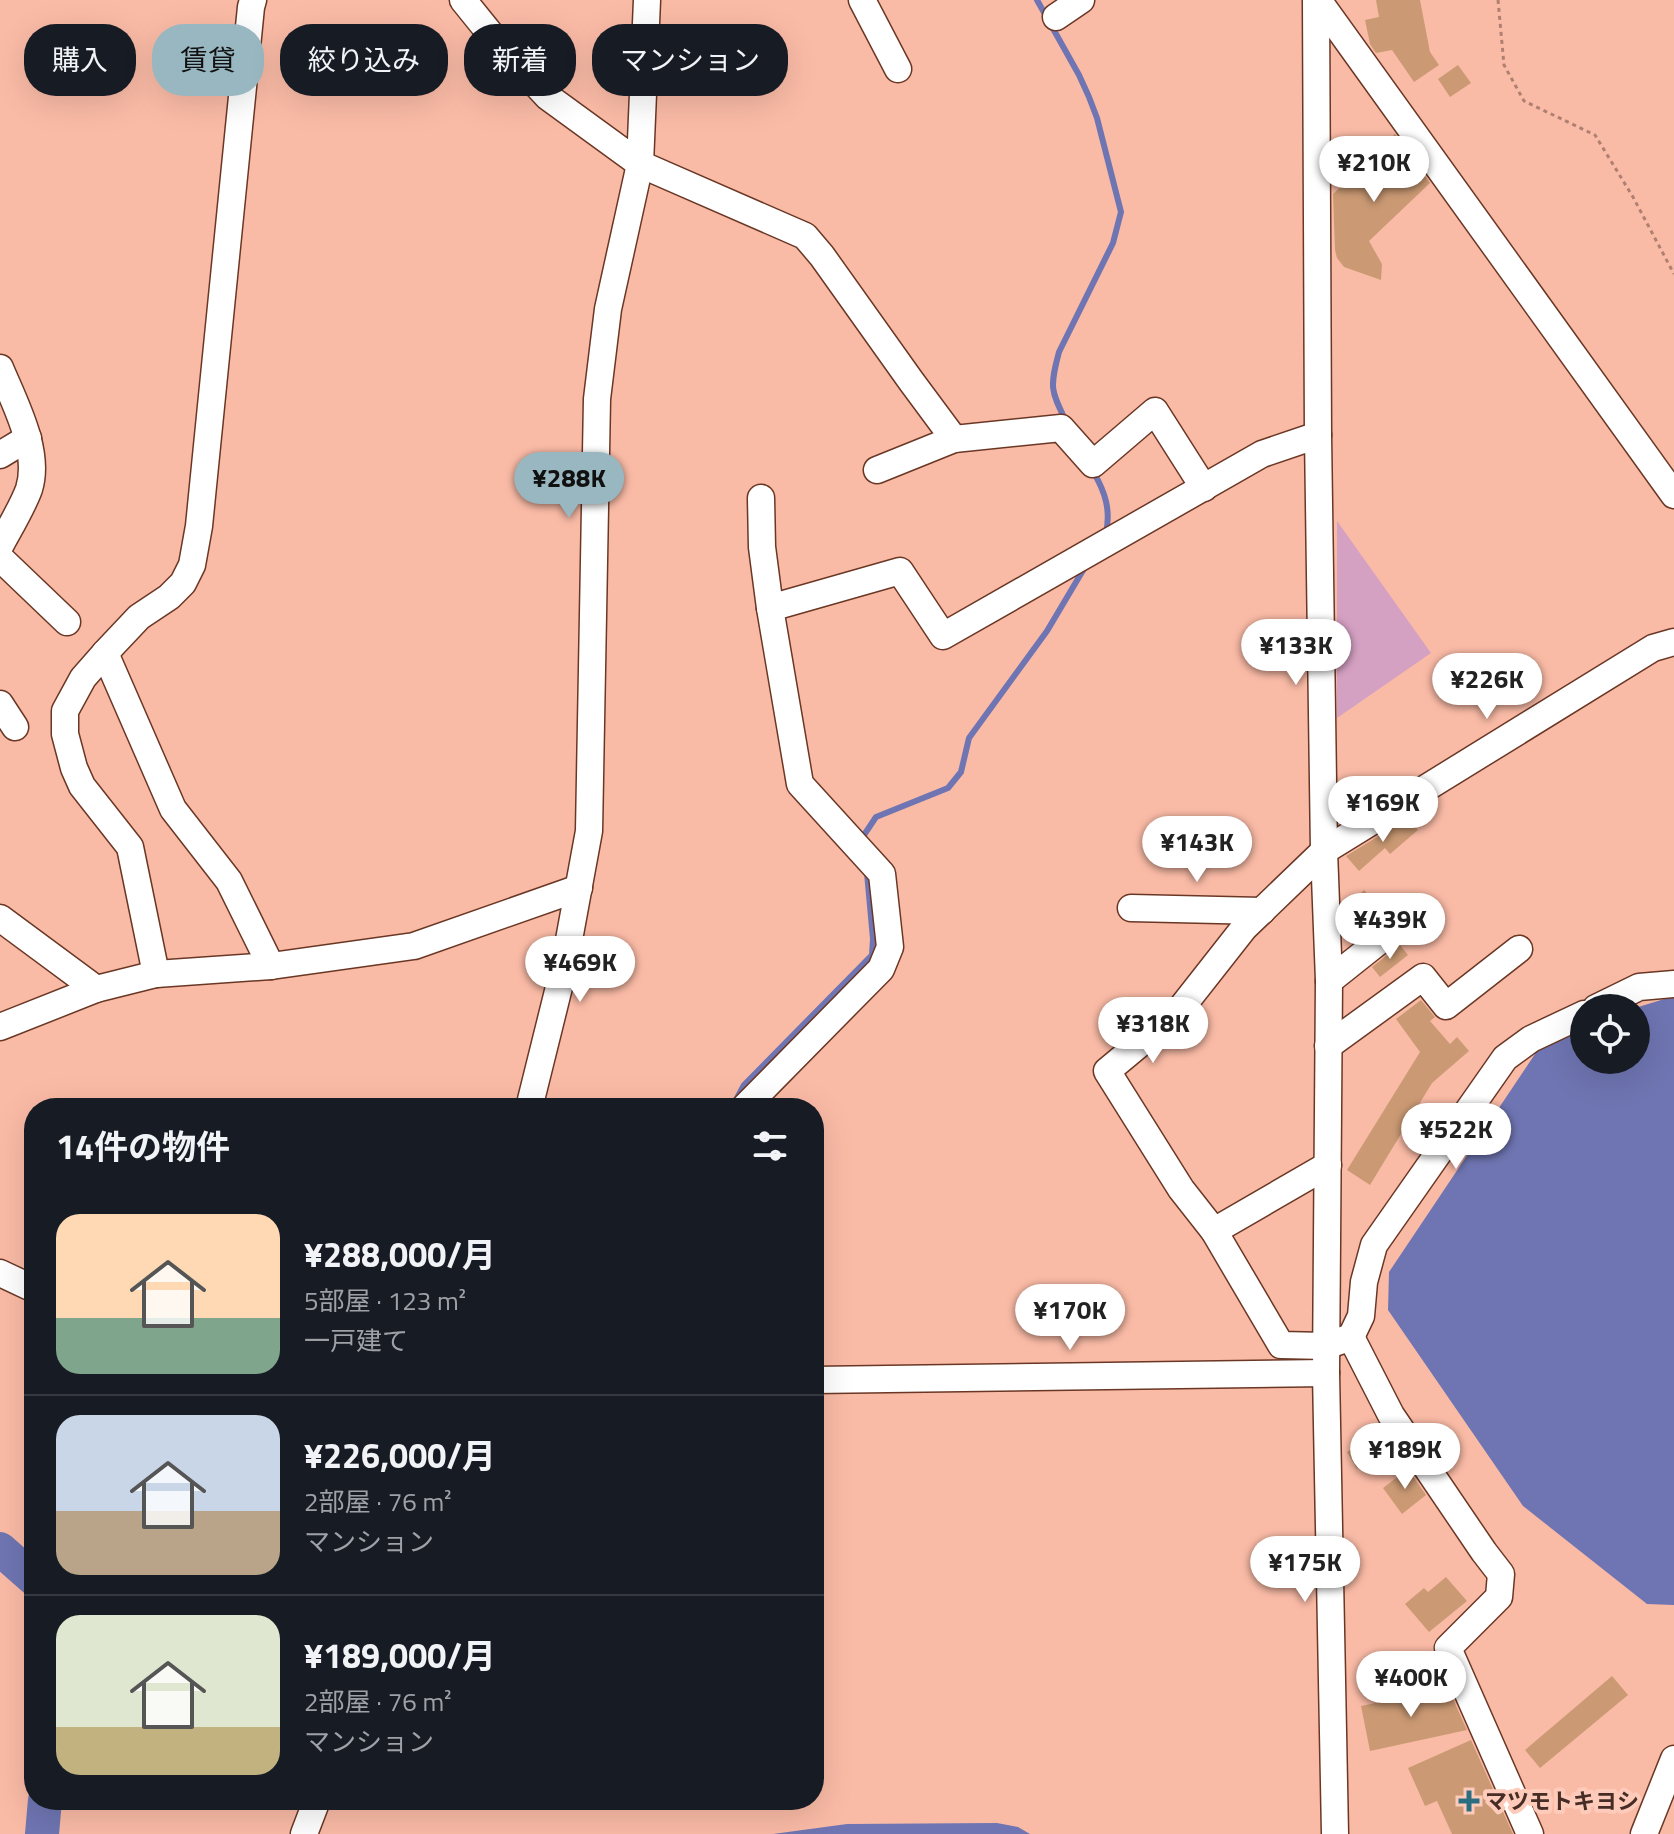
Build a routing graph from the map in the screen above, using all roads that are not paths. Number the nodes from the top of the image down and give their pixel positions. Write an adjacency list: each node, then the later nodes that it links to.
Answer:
1 (253, 0): 24 (street)
2 (463, 0): 9 (street)
3 (647, 0): 9 (street)
4 (862, 0): 8 (street)
5 (1081, 0): 7 (street)
6 (1317, 0): 11 (street); 17 (street)
7 (1056, 17)
8 (898, 69)
9 (640, 164): 13 (street); 28 (street)
10 (0, 368): 12 (street)
11 (1318, 435): 16 (street); 27 (street)
12 (28, 438): 14 (street); 19 (street)
13 (954, 439): 15 (street); 16 (street)
14 (0, 455)
15 (877, 470)
16 (1204, 488): 21 (street)
17 (1674, 495)
18 (761, 498): 21 (street)
19 (0, 546)
20 (0, 558): 22 (street)
21 (770, 608): 44 (street)
22 (67, 622)
23 (1674, 642): 27 (street)
24 (105, 653): 34 (street); 35 (street)
25 (0, 704): 26 (street)
26 (15, 727)
27 (1324, 851): 30 (street); 36 (street)
28 (579, 888): 34 (street); 43 (street)
29 (1131, 908): 30 (street)
30 (1262, 911): 46 (street)
31 (1417, 911): 36 (street)
32 (0, 918): 38 (street)
33 (1519, 949): 42 (street)
34 (271, 966): 35 (street)
35 (156, 974): 38 (street)
36 (1329, 981): 42 (street)
37 (1674, 984): 39 (street)
38 (96, 989): 41 (street)
39 (1625, 994)
40 (1570, 1021): 49 (street)
41 (0, 1027)
42 (1328, 1046): 45 (street)
43 (531, 1098)
44 (754, 1098)
45 (1328, 1165): 46 (street); 50 (street)
46 (1214, 1231): 50 (street)
47 (0, 1273): 48 (street)
48 (24, 1284)
49 (1351, 1337): 50 (street); 57 (street)
50 (1326, 1346): 51 (street)
51 (1326, 1373): 52 (street); 56 (street)
52 (824, 1380)
53 (1674, 1759): 58 (street)
54 (313, 1810): 55 (street)
55 (304, 1834)
56 (1335, 1834)
57 (1530, 1834)
58 (1644, 1834)

